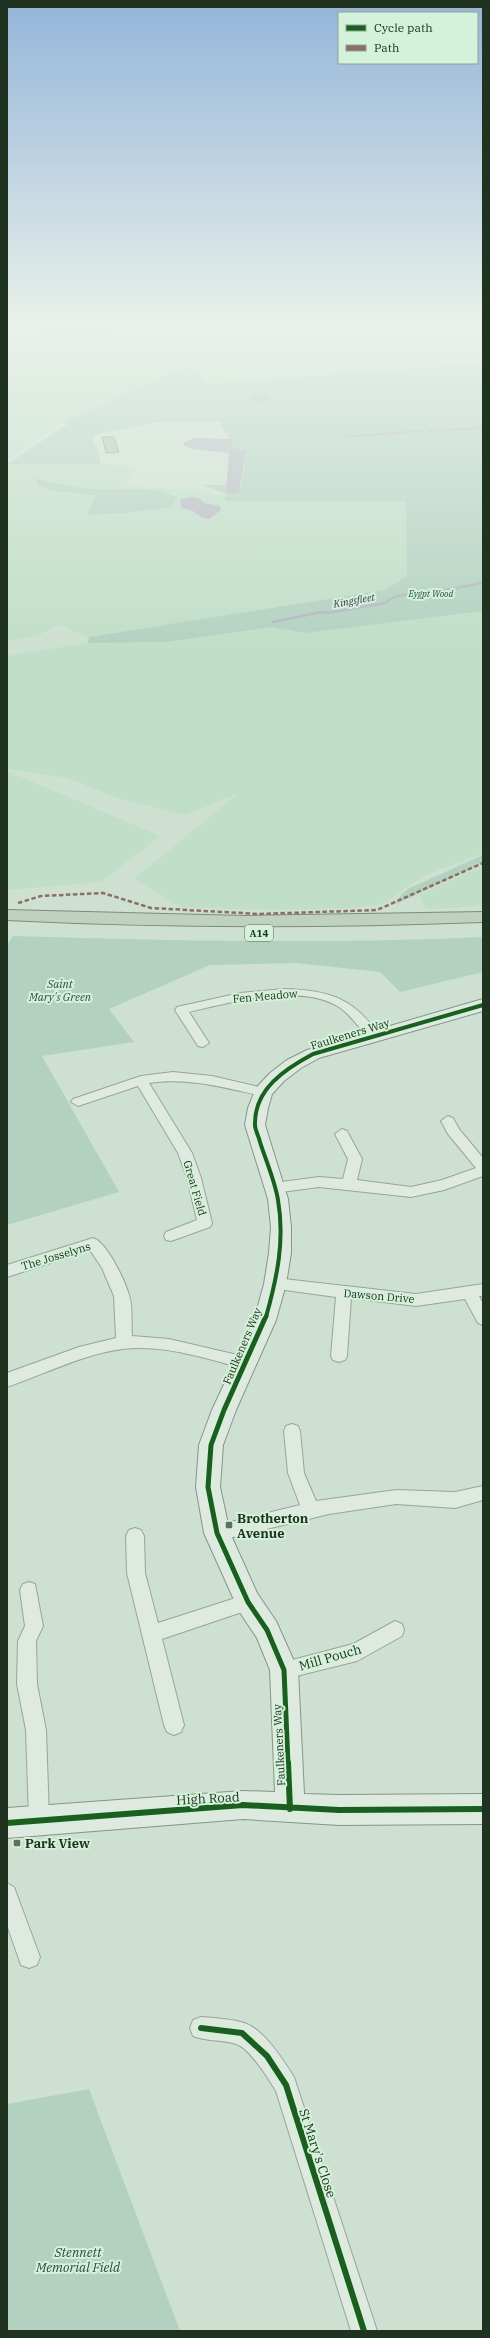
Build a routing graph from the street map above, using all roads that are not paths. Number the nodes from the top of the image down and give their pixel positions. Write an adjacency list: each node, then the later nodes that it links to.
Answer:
1 (7, 915): 3 (highway, A14)
2 (483, 917): 3 (highway, A14)
3 (36, 922): 4 (highway, A14); 5 (highway, A14)
4 (7, 927)
5 (483, 929)
6 (483, 1005): 7 (street, Faulkeners Way)
7 (373, 1036): 8 (street, Fen Meadow); 10 (street, Faulkeners Way)
8 (203, 1043)
9 (141, 1080): 10 (street); 11 (street); 18 (street, Great Field)
10 (263, 1092): 17 (street, Faulkeners Way)
11 (78, 1102)
12 (448, 1121): 14 (street)
13 (342, 1134): 16 (street)
14 (483, 1168)
15 (483, 1171): 16 (street)
16 (349, 1184): 17 (street)
17 (274, 1188): 20 (street, Faulkeners Way)
18 (171, 1236)
19 (7, 1271): 24 (street, The Josselyns)
20 (275, 1284): 22 (street, Dawson Drive); 26 (street, Faulkeners Way)
21 (476, 1292): 22 (street, Dawson Drive); 23 (street)
22 (344, 1293): 25 (street)
23 (483, 1319)
24 (124, 1343): 26 (street); 27 (street)
25 (339, 1356)
26 (246, 1363): 31 (street, Faulkeners Way)
27 (7, 1380)
28 (292, 1431): 30 (street)
29 (483, 1493): 30 (street)
30 (312, 1510): 31 (street)
31 (217, 1533): 34 (street, Faulkeners Way)
32 (135, 1536): 36 (street)
33 (30, 1590): 41 (street)
34 (248, 1602): 36 (street); 37 (street, Faulkeners Way)
35 (396, 1630): 37 (street, Mill Pouch)
36 (151, 1634): 38 (street)
37 (284, 1670): 39 (street, Faulkeners Way)
38 (174, 1725)
39 (290, 1809): 40 (street, High Road); 41 (street, High Road)
40 (483, 1809)
41 (39, 1819): 42 (street, High Road)
42 (7, 1823)
43 (7, 1894): 44 (street)
44 (29, 1957)
45 (201, 2028): 46 (street, St Mary's Close)
46 (364, 2331)

